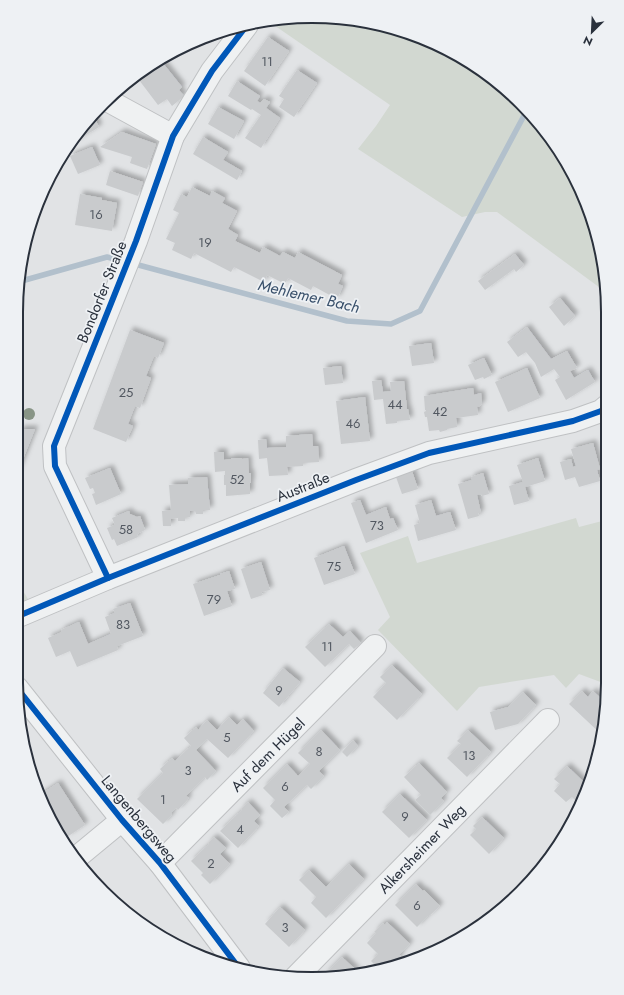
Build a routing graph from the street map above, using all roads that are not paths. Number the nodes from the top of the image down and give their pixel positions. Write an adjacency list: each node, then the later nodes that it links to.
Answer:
1 (242, 32): 3 (street, Bondorfer Straße)
2 (113, 103): 3 (street)
3 (173, 136): 5 (street, Bondorfer Straße)
4 (601, 410): 5 (street, Austraße)
5 (108, 578): 6 (street, Austraße)
6 (23, 614)
7 (375, 646): 12 (street, Auf dem Hügel)
8 (24, 696): 10 (street, Langenbergsweg)
9 (548, 720): 14 (street, Alkersheimer Weg)
10 (122, 820): 11 (street); 12 (street, Langenbergsweg)
11 (80, 855)
12 (160, 864): 13 (street, Langenbergsweg)
13 (234, 961)
14 (301, 971)

